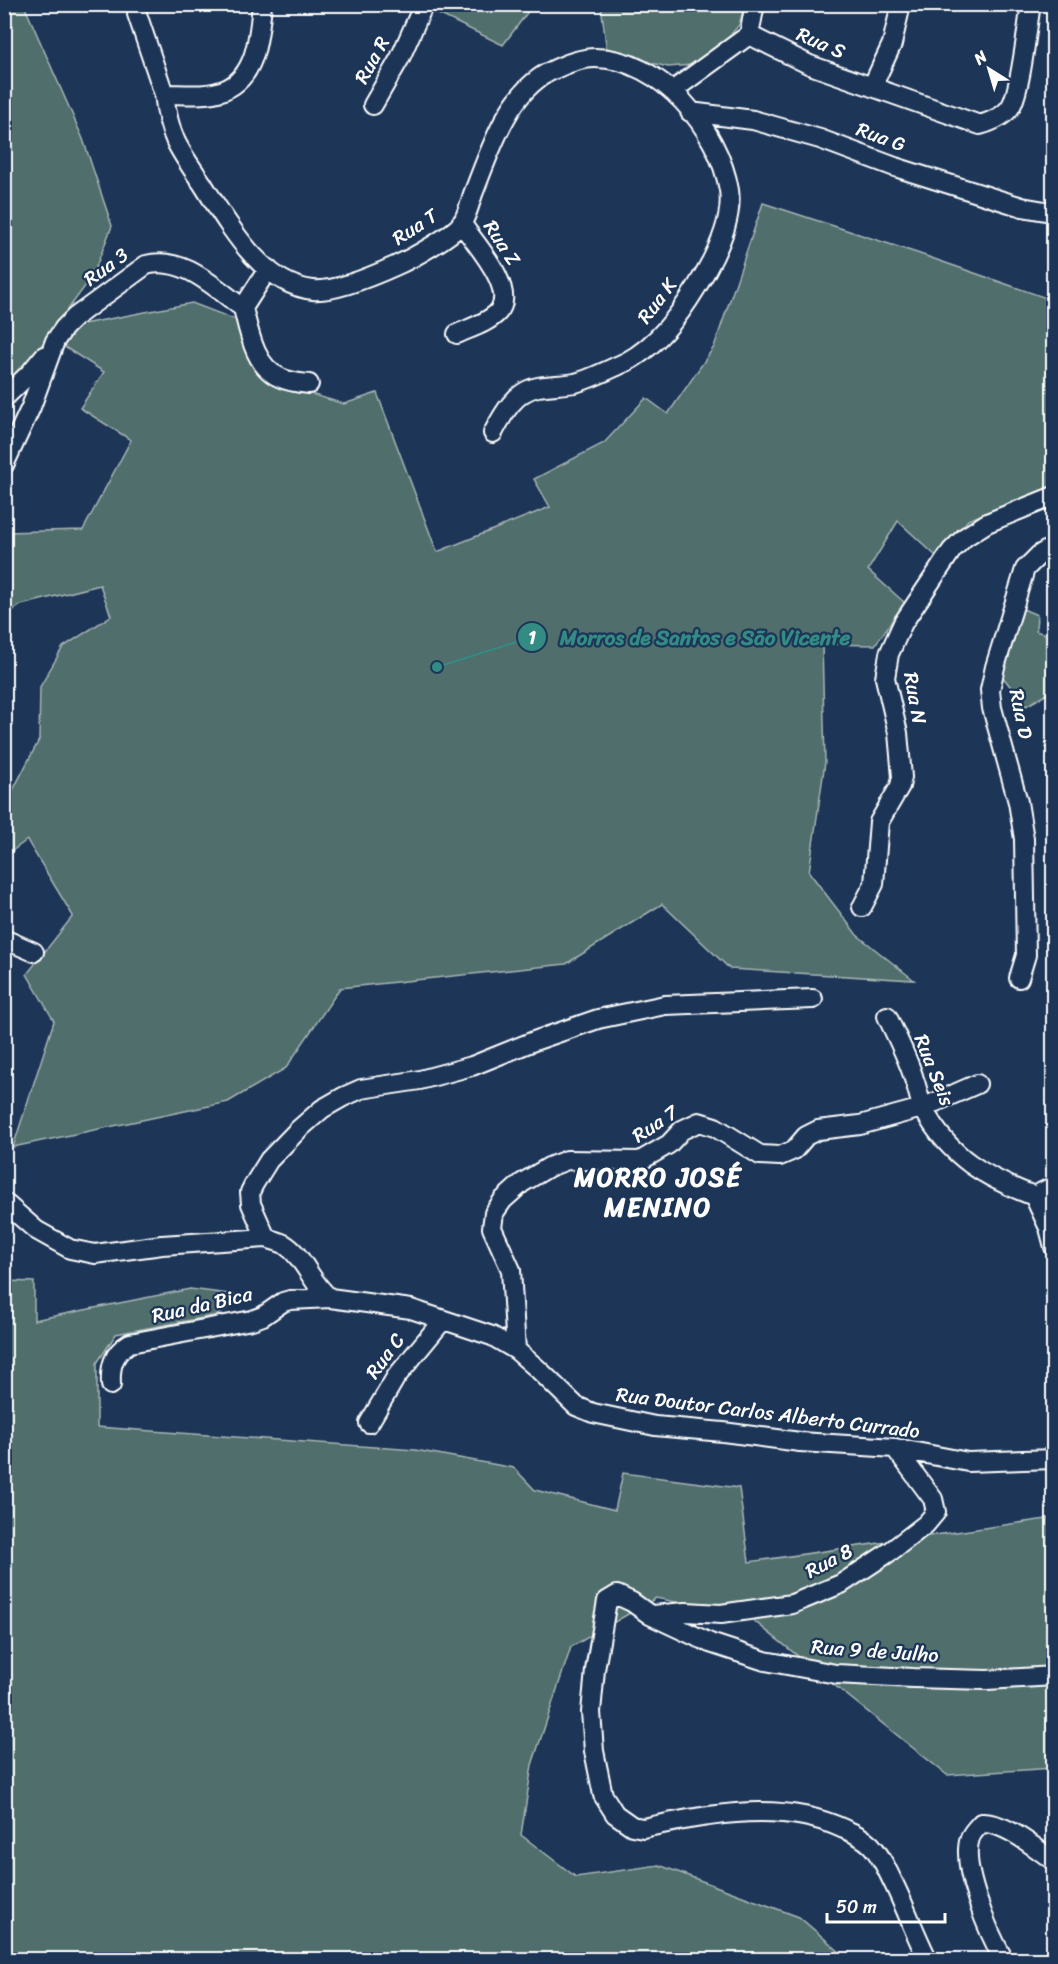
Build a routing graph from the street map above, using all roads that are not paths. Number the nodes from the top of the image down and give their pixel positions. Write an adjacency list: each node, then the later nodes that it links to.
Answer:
1 (262, 4): 10 (street)
2 (424, 4): 11 (street, Rua R)
3 (755, 4): 7 (street)
4 (901, 4): 8 (street)
5 (1031, 4): 8 (street)
6 (138, 14): 10 (street, Rua T)
7 (749, 35): 8 (street, Rua S); 9 (street)
8 (872, 87)
9 (672, 91): 12 (street, Rua T); 14 (street, Rua T)
10 (164, 94): 15 (street, Rua T)
11 (373, 105)
12 (690, 112): 13 (street, Rua G); 21 (street, Rua K)
13 (1053, 210)
14 (461, 223): 15 (street, Rua T); 17 (street, Rua Z)
15 (268, 269): 16 (street)
16 (243, 308): 18 (street, Rua 3); 19 (street)
17 (457, 334)
18 (55, 341): 20 (street); 22 (street, Rua 3)
19 (309, 384)
20 (4, 398)
21 (493, 433)
22 (4, 465)
23 (1053, 496): 25 (street, Rua N)
24 (1053, 546): 28 (street, Rua D)
25 (862, 907)
26 (4, 939): 27 (street)
27 (34, 952)
28 (1019, 978)
29 (813, 999): 37 (street)
30 (887, 1016): 32 (street, Rua Seis)
31 (977, 1084): 32 (street, Rua 7)
32 (922, 1108): 34 (street, Rua Seis); 41 (street, Rua 7)
33 (1053, 1186): 34 (street)
34 (1034, 1196): 36 (street)
35 (4, 1202): 37 (street)
36 (1052, 1229): 38 (street)
37 (266, 1238): 39 (street)
38 (1053, 1247)
39 (330, 1298): 40 (street, Rua Doutor Carlos Alberto Currado); 42 (street, Rua da Bica)
40 (443, 1320): 41 (street, Rua Doutor Carlos Alberto Currado); 43 (street, Rua C)
41 (516, 1350): 44 (street, Rua Doutor Carlos Alberto Currado)
42 (111, 1385)
43 (369, 1423)
44 (895, 1448): 45 (street, Rua Doutor Carlos Alberto Currado); 46 (street, Rua 8)
45 (1053, 1460)
46 (650, 1615): 47 (street, Rua 9 de Julho); 49 (street, Rua 9 de Julho)
47 (1053, 1676)
48 (1053, 1861): 50 (street)
49 (928, 1959)
50 (1004, 1959)

